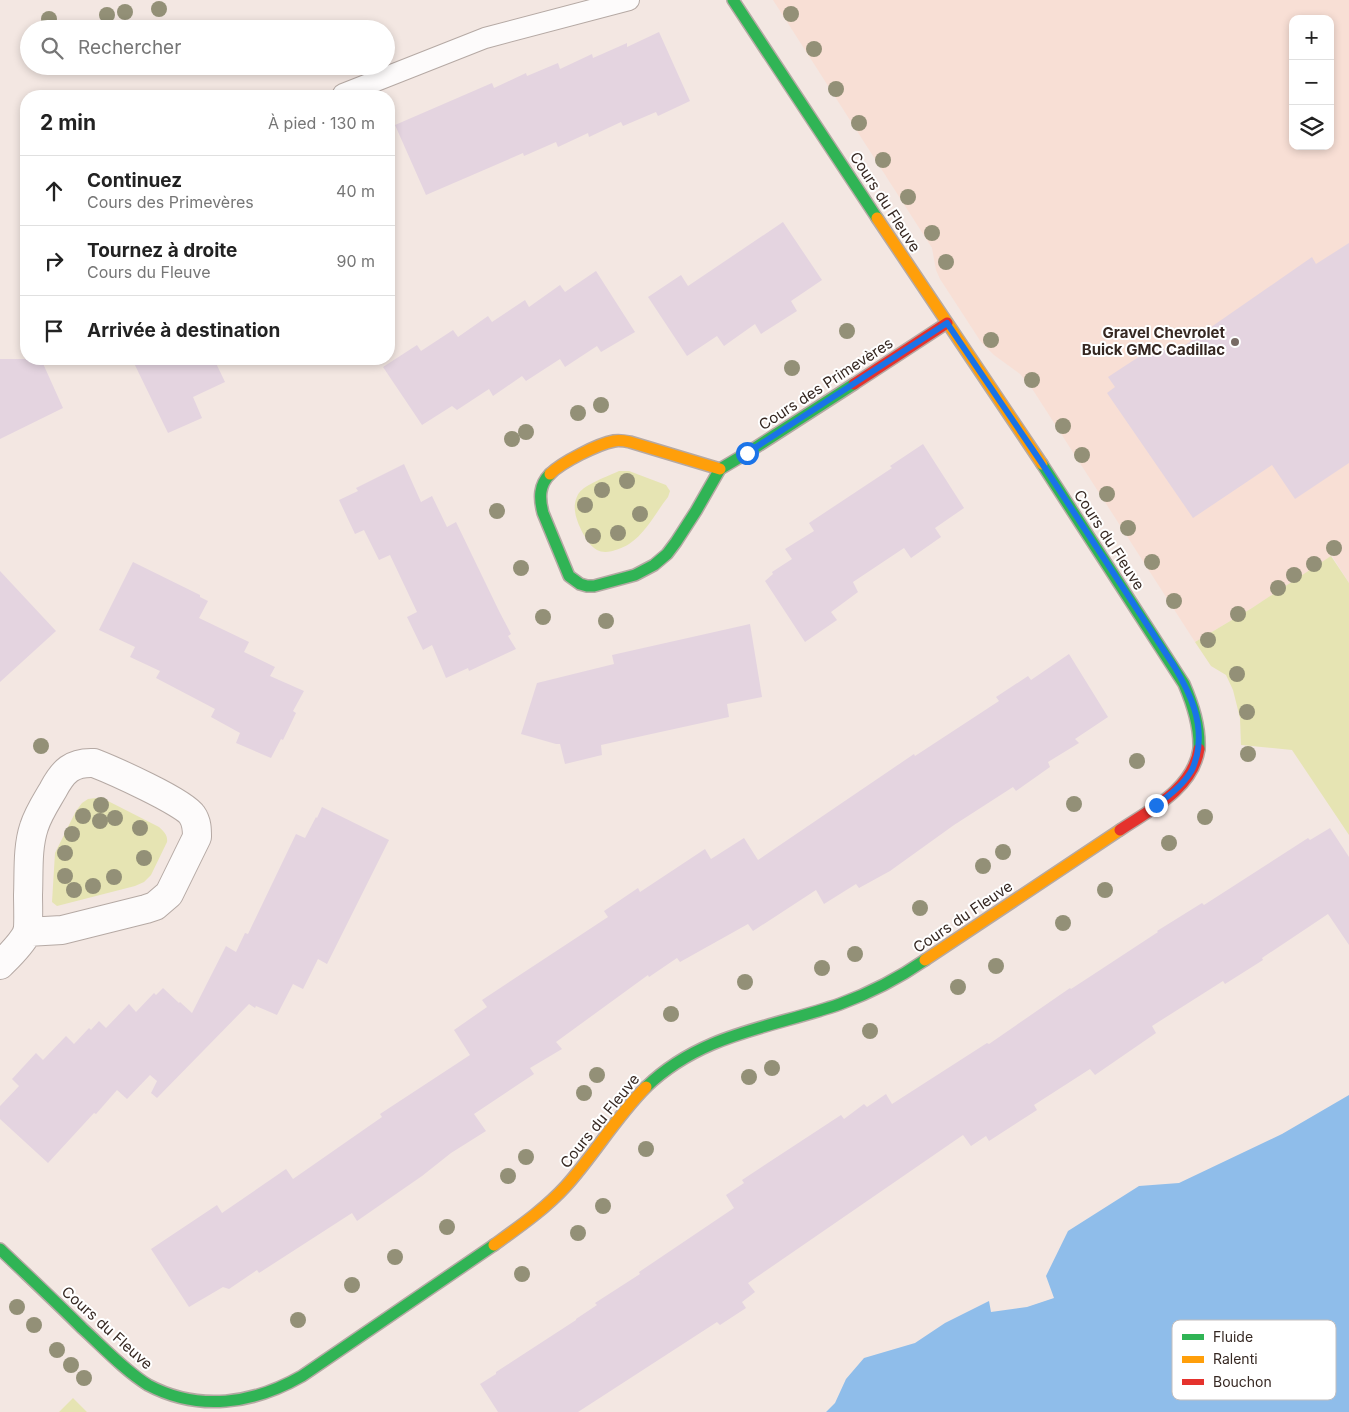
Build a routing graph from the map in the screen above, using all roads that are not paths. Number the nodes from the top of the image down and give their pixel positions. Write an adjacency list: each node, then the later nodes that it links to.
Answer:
1 (629, 0): 3 (lane)
2 (733, 0): 6 (street, Cours du Fleuve)
3 (395, 73)
4 (391, 75): 5 (lane)
5 (353, 90)
6 (947, 323): 7 (street, Cours des Primevères); 10 (street, Cours du Fleuve)
7 (720, 469): 7 (street, Cours des Primevères)
8 (27, 932): 8 (street); 9 (street)
9 (0, 966)
10 (0, 1249)

